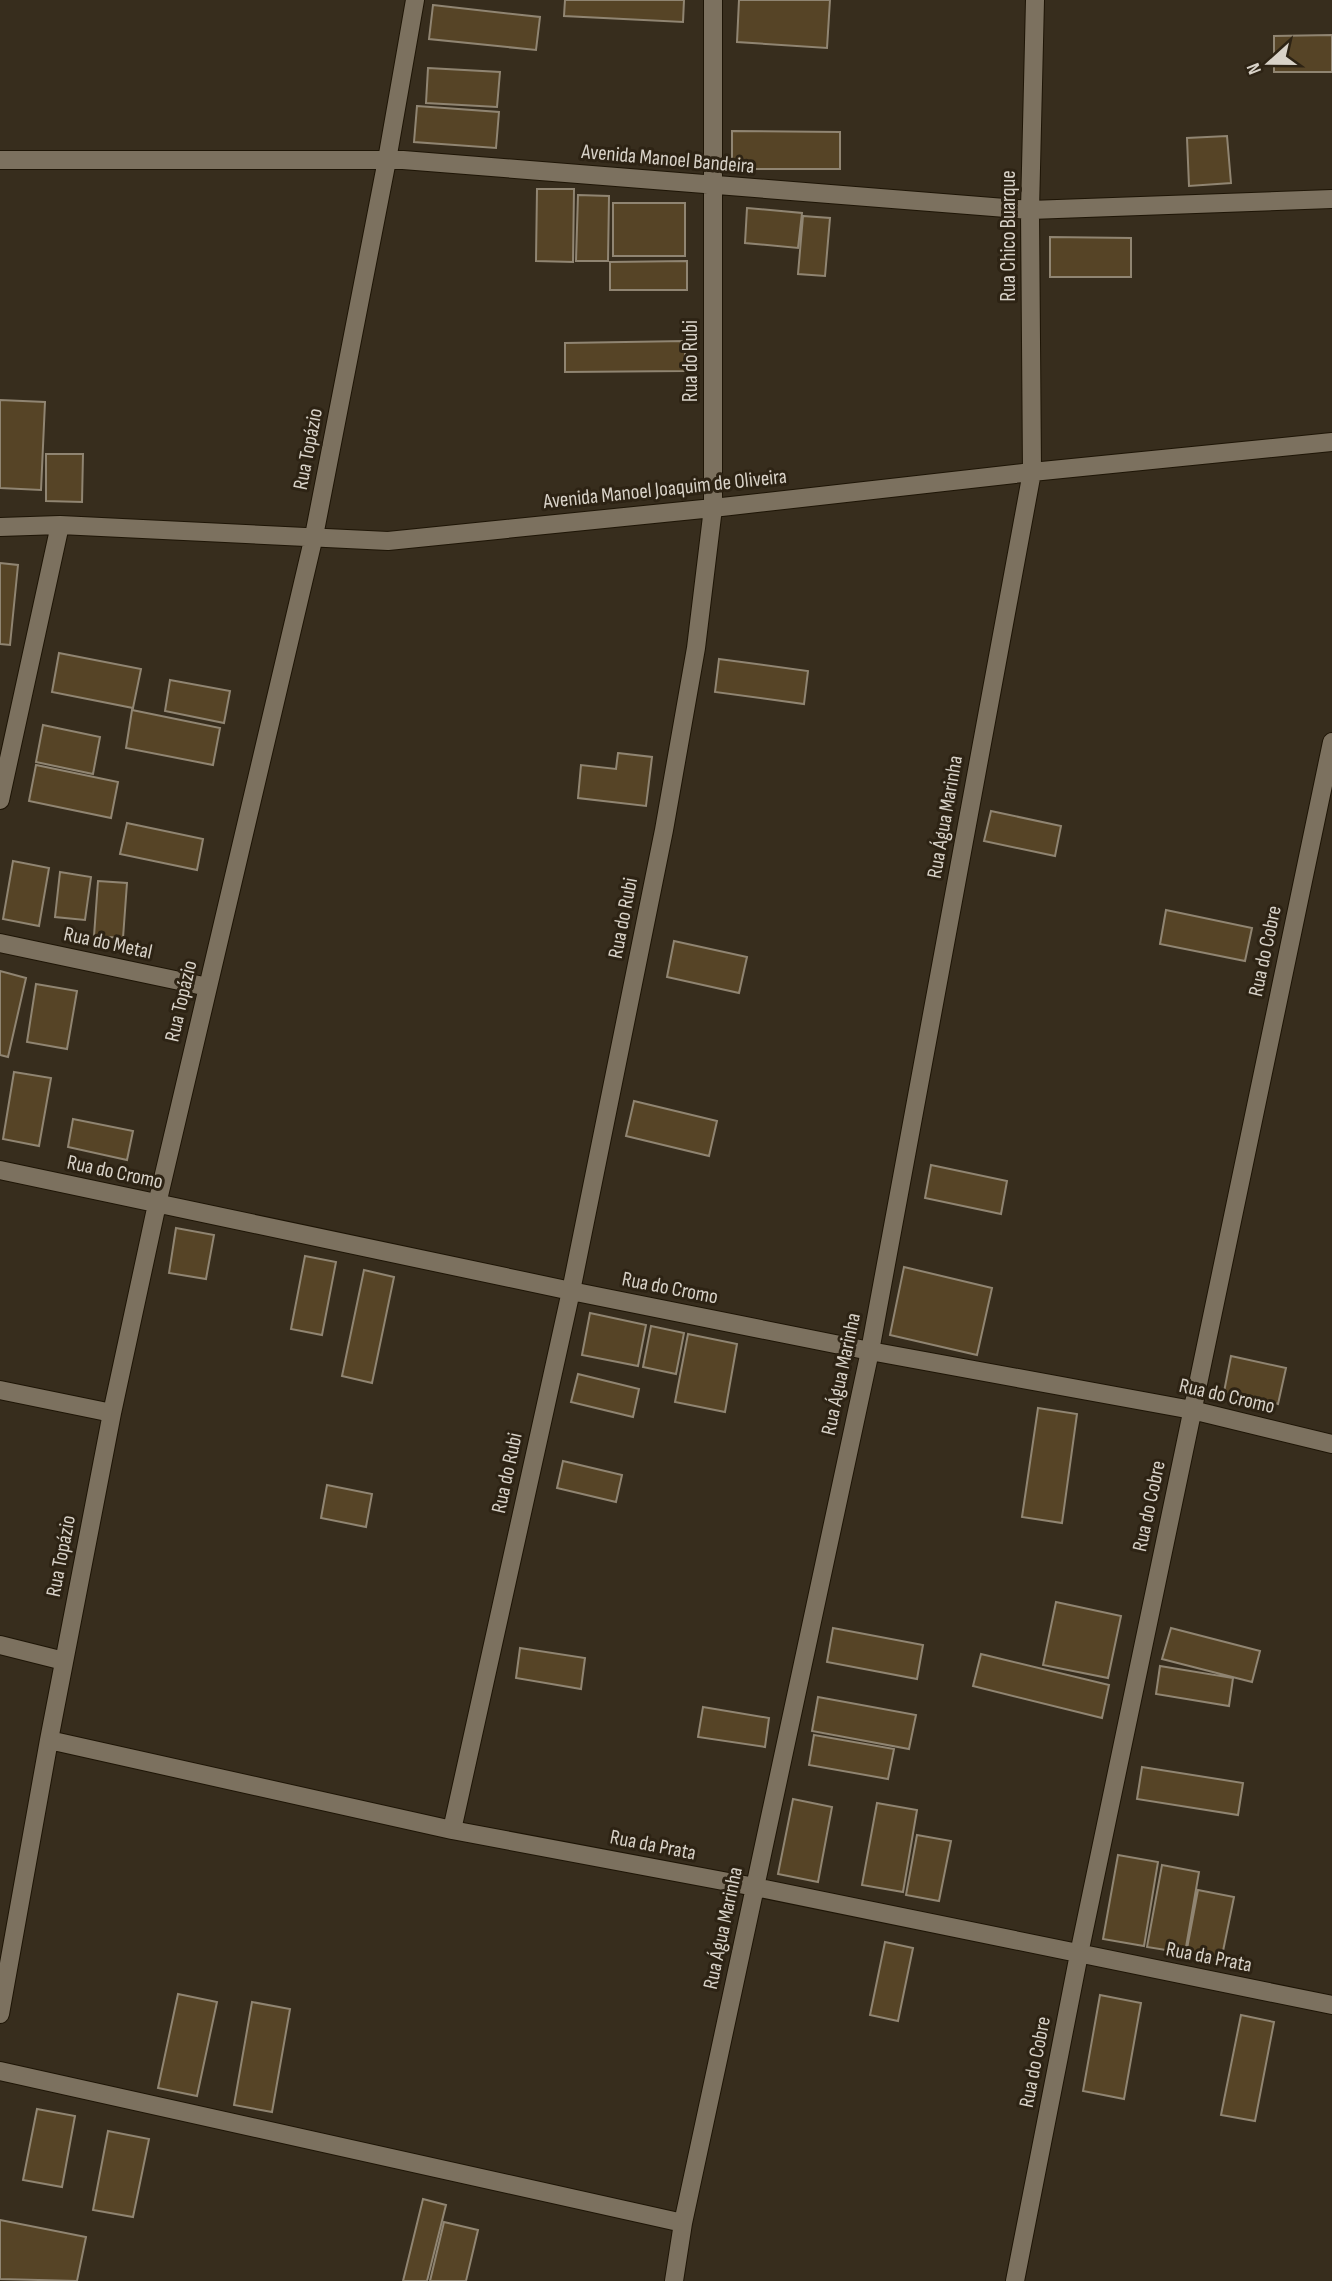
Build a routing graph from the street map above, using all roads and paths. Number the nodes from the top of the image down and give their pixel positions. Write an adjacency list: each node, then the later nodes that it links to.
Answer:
1 (415, 0): 5 (street, Rua Topázio)
2 (713, 0): 6 (street, Rua do Rubi)
3 (1035, 0): 8 (street, Rua Chico Buarque)
4 (0, 160): 5 (street, Avenida Manoel Bandeira)
5 (387, 160): 6 (street, Avenida Manoel Bandeira); 14 (street, Rua Topázio)
6 (712, 186): 8 (street, Avenida Manoel Bandeira); 11 (street, Rua do Rubi)
7 (1332, 199): 8 (street, Avenida Manoel Bandeira)
8 (1030, 210): 10 (street, Rua Chico Buarque)
9 (1332, 442): 10 (street, Avenida Manoel Joaquim de Oliveira)
10 (1032, 472): 11 (street, Avenida Manoel Joaquim de Oliveira); 22 (street, Rua Água Marinha)
11 (713, 508): 14 (street, Avenida Manoel Joaquim de Oliveira); 21 (street, Rua do Rubi)
12 (60, 525): 13 (street, Avenida Manoel Joaquim de Oliveira); 14 (street, Avenida Manoel Joaquim de Oliveira); 16 (street)
13 (0, 527)
14 (314, 536): 18 (street, Rua Topázio)
15 (1332, 742): 24 (street, Rua do Cobre)
16 (0, 800)
17 (0, 943): 18 (street, Rua do Metal)
18 (208, 987): 20 (street, Rua Topázio)
19 (0, 1170): 20 (street, Rua do Cromo)
20 (157, 1204): 21 (street, Rua do Cromo); 25 (street, Rua Topázio)
21 (571, 1291): 22 (street, Rua do Cromo); 30 (street, Rua do Rubi)
22 (870, 1350): 24 (street, Rua do Cromo); 31 (street, Rua Água Marinha)
23 (0, 1390): 25 (street)
24 (1192, 1410): 26 (street, Rua do Cromo); 32 (street, Rua do Cobre)
25 (112, 1413): 28 (street, Rua Topázio)
26 (1332, 1444)
27 (0, 1644): 28 (street)
28 (64, 1661): 29 (street, Rua Topázio)
29 (49, 1740): 30 (street, Rua da Prata); 34 (street, Rua Topázio)
30 (452, 1830): 31 (street, Rua da Prata)
31 (755, 1887): 32 (street, Rua da Prata); 36 (street, Rua Água Marinha)
32 (1079, 1954): 33 (street, Rua da Prata); 38 (street, Rua do Cobre)
33 (1332, 2005)
34 (0, 2014)
35 (0, 2071): 36 (street)
36 (683, 2223): 37 (street, Rua Água Marinha)
37 (674, 2281)
38 (1015, 2281)

